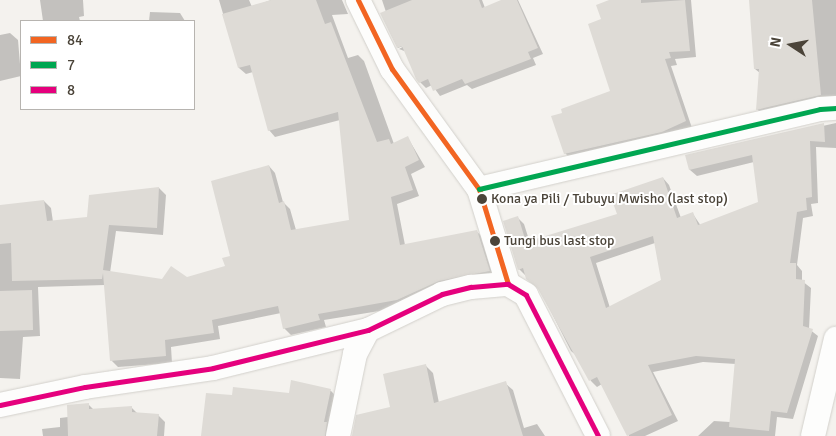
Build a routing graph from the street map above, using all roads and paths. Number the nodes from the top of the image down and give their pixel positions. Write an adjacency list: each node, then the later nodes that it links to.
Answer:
1 (358, 0): 3 (street)
2 (836, 108): 3 (street)
3 (479, 189): 4 (street)
4 (508, 284): 5 (street); 9 (street)
5 (368, 330): 7 (street); 8 (street)
6 (836, 339): 10 (street)
7 (0, 405)
8 (338, 436)
9 (598, 436)
10 (813, 436)

